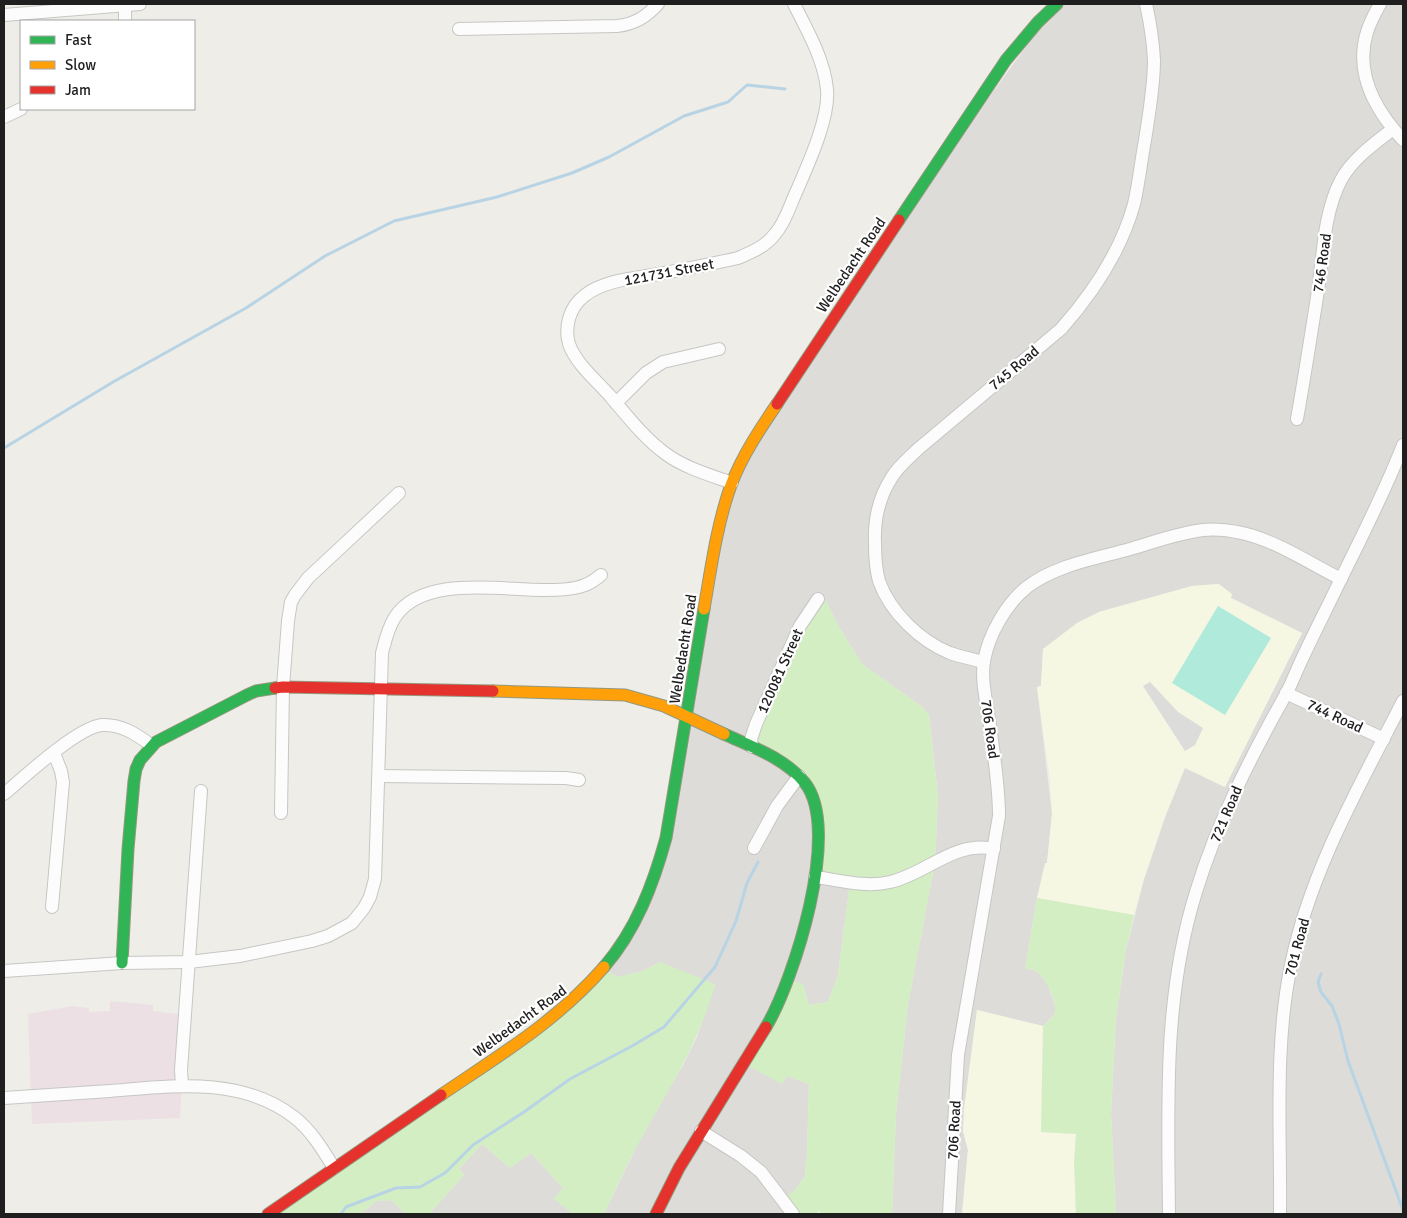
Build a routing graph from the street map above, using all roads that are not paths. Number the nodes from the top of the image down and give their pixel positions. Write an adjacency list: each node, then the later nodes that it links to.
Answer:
1 (140, 4): 7 (street)
2 (658, 4): 10 (street)
3 (794, 4): 16 (street, 121731 Street)
4 (1057, 4): 19 (street, Welbedacht Road)
5 (1146, 4): 24 (street, 745 Road)
6 (1380, 4): 13 (street)
7 (125, 6): 8 (street); 9 (street)
8 (4, 14)
9 (125, 20)
10 (458, 30)
11 (20, 109): 12 (street)
12 (4, 117)
13 (1393, 130): 14 (street); 17 (street, 746 Road)
14 (1403, 140)
15 (719, 349): 16 (street)
16 (616, 403): 19 (street, 121731 Street)
17 (1297, 420)
18 (1403, 446): 22 (street, 721 Road)
19 (732, 484): 29 (street, Welbedacht Road)
20 (399, 493): 25 (street)
21 (601, 575): 26 (street)
22 (1341, 579): 24 (street, 706 Road); 27 (street, 721 Road)
23 (818, 599): 32 (street, 120081 Street)
24 (984, 662): 41 (street, 706 Road)
25 (283, 687): 26 (street); 31 (street); 39 (street)
26 (380, 689): 29 (street); 34 (street)
27 (1286, 693): 30 (street, 744 Road); 55 (street, 721 Road)
28 (1403, 701): 30 (street, 701 Road)
29 (687, 717): 32 (street); 50 (street, Welbedacht Road)
30 (1384, 740): 56 (street, 701 Road)
31 (151, 746): 33 (street); 45 (street)
32 (752, 747): 35 (street)
33 (54, 753): 38 (street); 43 (street)
34 (379, 776): 36 (street); 44 (street)
35 (799, 776): 40 (street); 42 (street)
36 (579, 780)
37 (201, 791): 44 (street)
38 (4, 794)
39 (281, 813)
40 (754, 848)
41 (994, 849): 42 (street); 54 (street, 706 Road)
42 (814, 877): 49 (street)
43 (52, 907)
44 (190, 962): 45 (street); 47 (street)
45 (122, 963): 46 (street)
46 (4, 971)
47 (182, 1085): 48 (street); 50 (street)
48 (4, 1098)
49 (701, 1131): 52 (street); 53 (street)
50 (334, 1168): 51 (street, Welbedacht Road)
51 (268, 1214)
52 (656, 1214)
53 (794, 1214)
54 (949, 1214)
55 (1169, 1214)
56 (1280, 1214)

